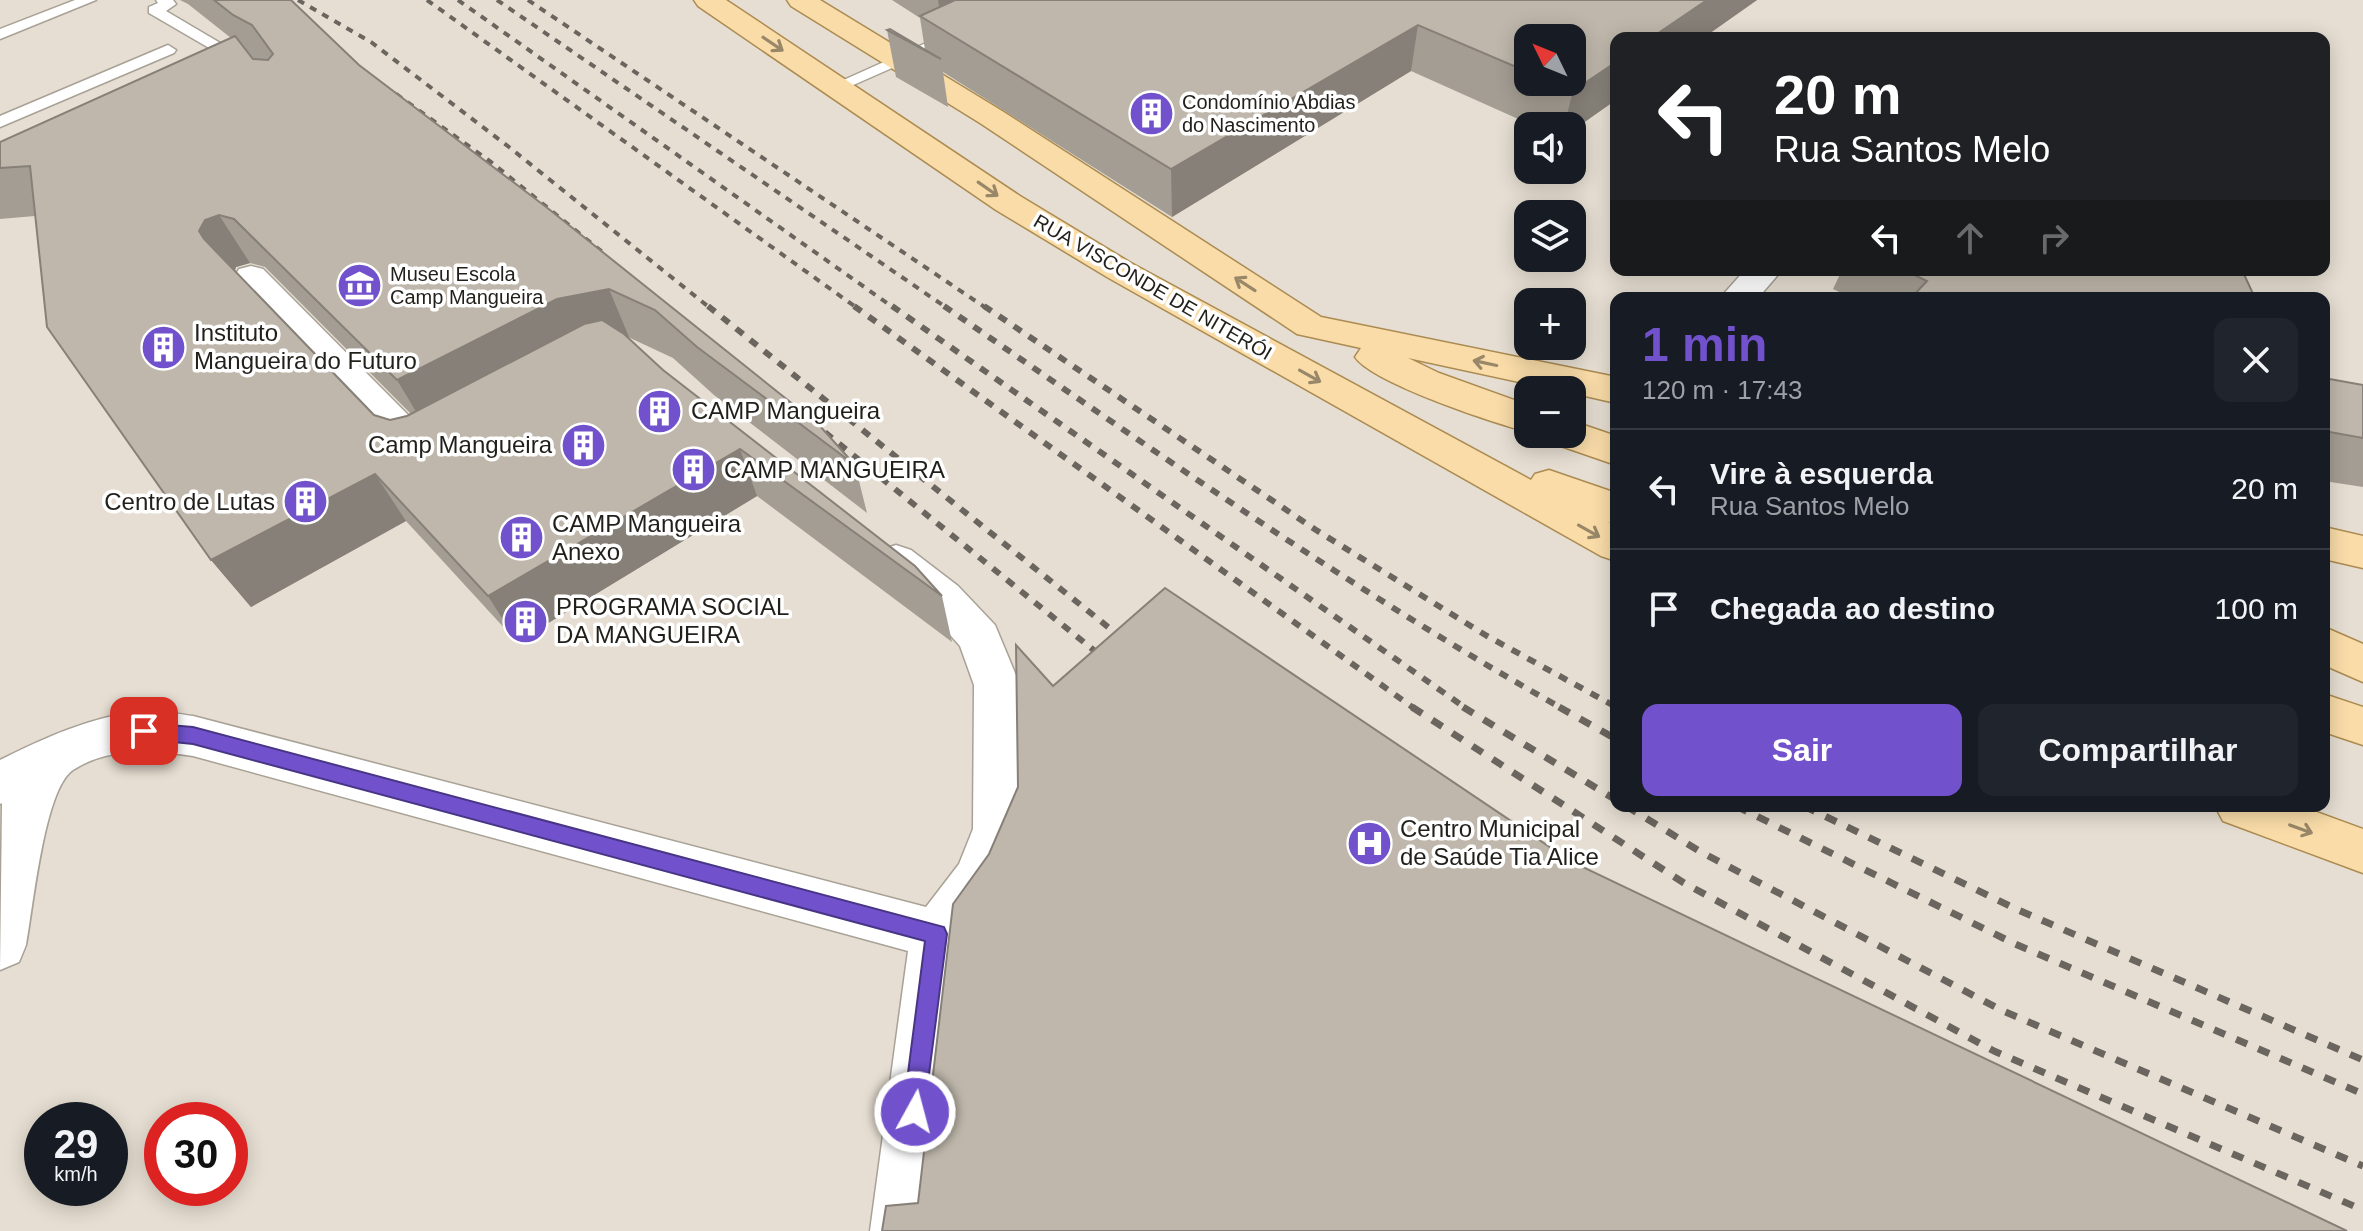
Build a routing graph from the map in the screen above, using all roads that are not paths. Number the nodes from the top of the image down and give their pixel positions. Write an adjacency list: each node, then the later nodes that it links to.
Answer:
1 (89, 0): 6 (lane)
2 (163, 0): 9 (lane)
3 (708, 0): 10 (main road, RUA VISCONDE DE NITERÓI, one-way to 10)
4 (801, 0): 8 (main road, RUA VISCONDE DE NITERÓI)
5 (964, 31): 8 (lane)
6 (0, 34)
7 (168, 50): 11 (lane)
8 (896, 60): 10 (lane); 15 (main road, RUA VISCONDE DE NITERÓI, one-way to 8)
9 (256, 69)
10 (836, 87): 19 (main road, RUA VISCONDE DE NITERÓI, one-way to 19)
11 (0, 122)
12 (1759, 276): 14 (street)
13 (251, 277): 18 (street)
14 (1744, 292)
15 (1310, 326): 16 (main road, RUA VISCONDE DE NITERÓI, one-way to 15); 17 (main road)
16 (1610, 389)
17 (1514, 414)
18 (466, 425)
19 (1423, 439): 22 (main road); 24 (main road, RUA VISCONDE DE NITERÓI, one-way to 24)
20 (1586, 440): 21 (main road)
21 (1610, 449)
22 (1610, 507)
23 (869, 540): 35 (street)
24 (1610, 542)
25 (2330, 544): 26 (main road)
26 (2363, 552)
27 (2330, 648): 28 (main road)
28 (2363, 664)
29 (2330, 715): 30 (main road)
30 (2363, 726)
31 (55, 755): 32 (street); 35 (street); 36 (street)
32 (0, 783)
33 (2256, 812): 34 (main road, one-way to 34)
34 (2363, 851)
35 (937, 934): 37 (street)
36 (0, 945)
37 (900, 1231)

